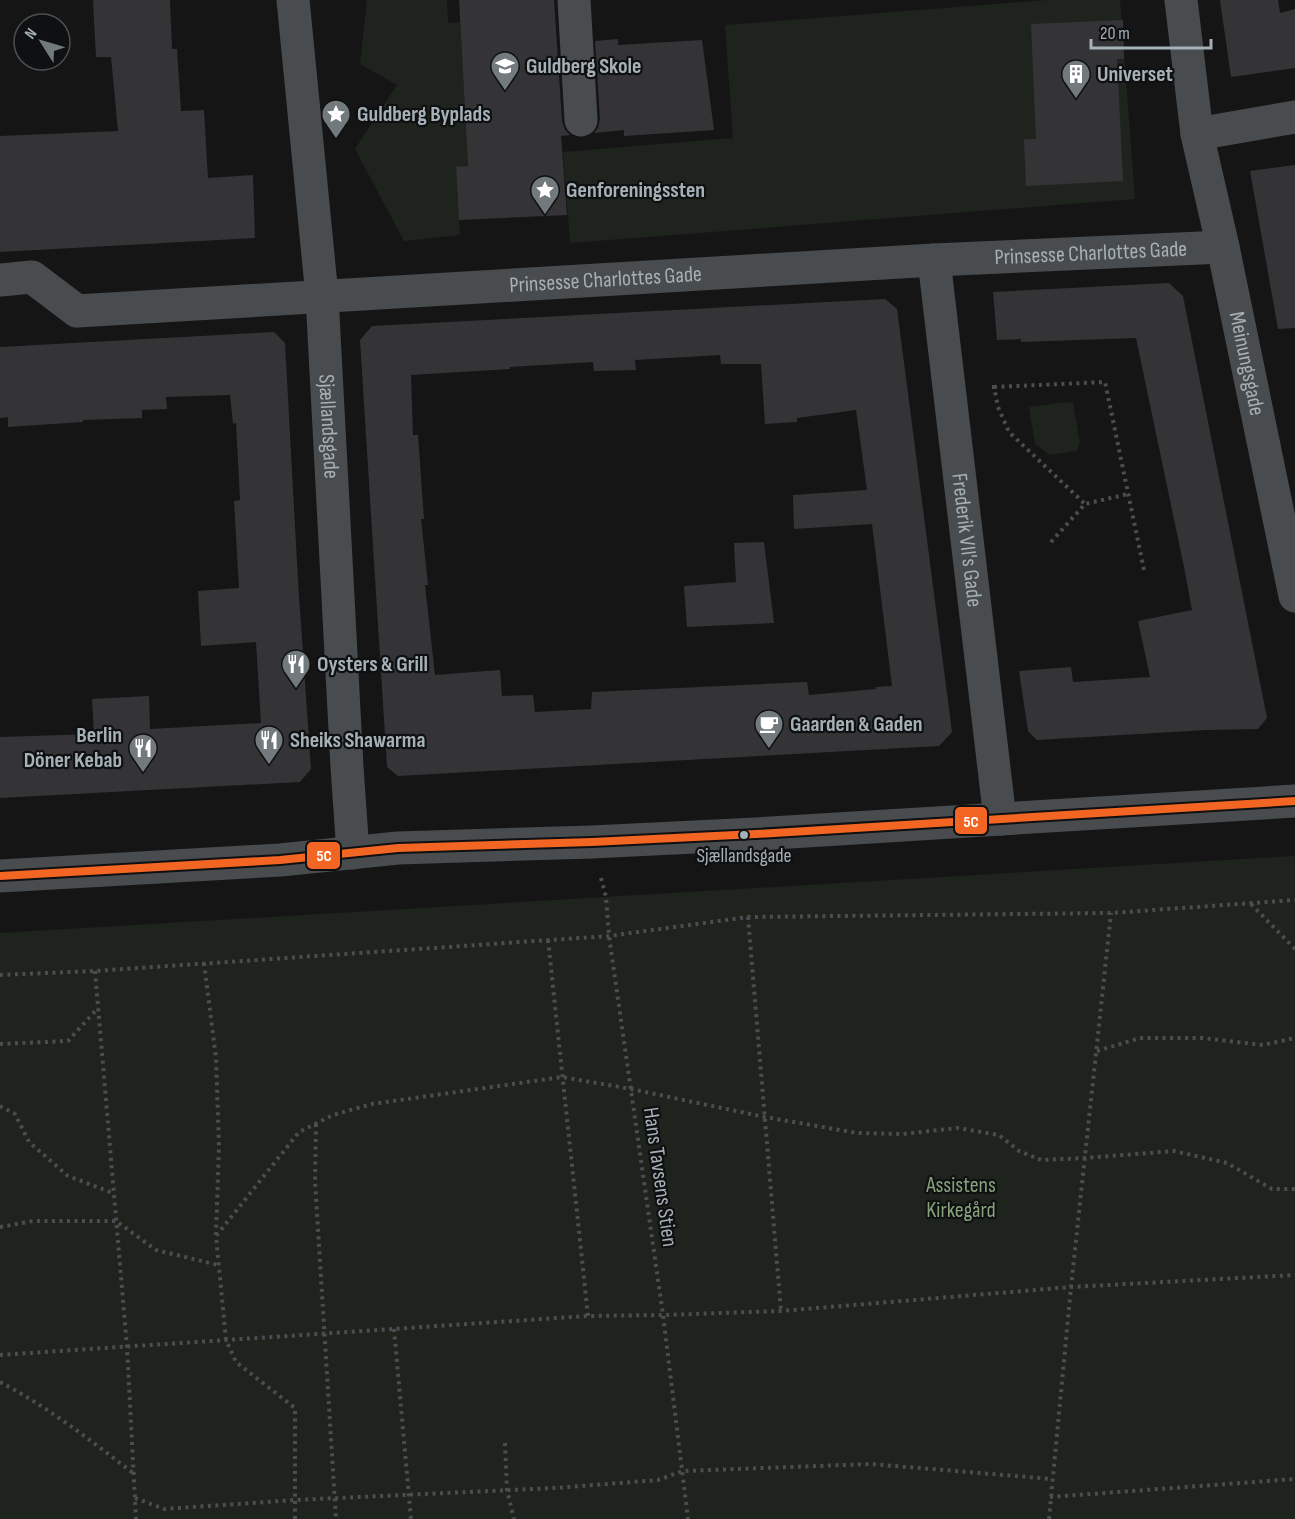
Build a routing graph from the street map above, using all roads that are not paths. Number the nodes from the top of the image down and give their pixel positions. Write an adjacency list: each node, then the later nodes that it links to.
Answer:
1 (293, 0): 10 (street, Sjællandsgade)
2 (574, 0): 5 (street)
3 (1181, 0): 6 (street, Meinungsgade)
4 (1295, 117): 6 (street)
5 (581, 120)
6 (1197, 134): 7 (street, Meinungsgade)
7 (1222, 247): 8 (street, Prinsesse Charlottes Gade); 11 (street, Meinungsgade)
8 (934, 260): 10 (street, Prinsesse Charlottes Gade); 14 (street, Frederik VII's Gade)
9 (0, 280): 10 (street, Prinsesse Charlottes Gade)
10 (322, 296): 15 (street, Sjællandsgade)
11 (1284, 487): 12 (street, Meinungsgade)
12 (1295, 596)
13 (1295, 801): 14 (street)
14 (1000, 819): 15 (street)
15 (354, 853): 16 (street)
16 (0, 876)

